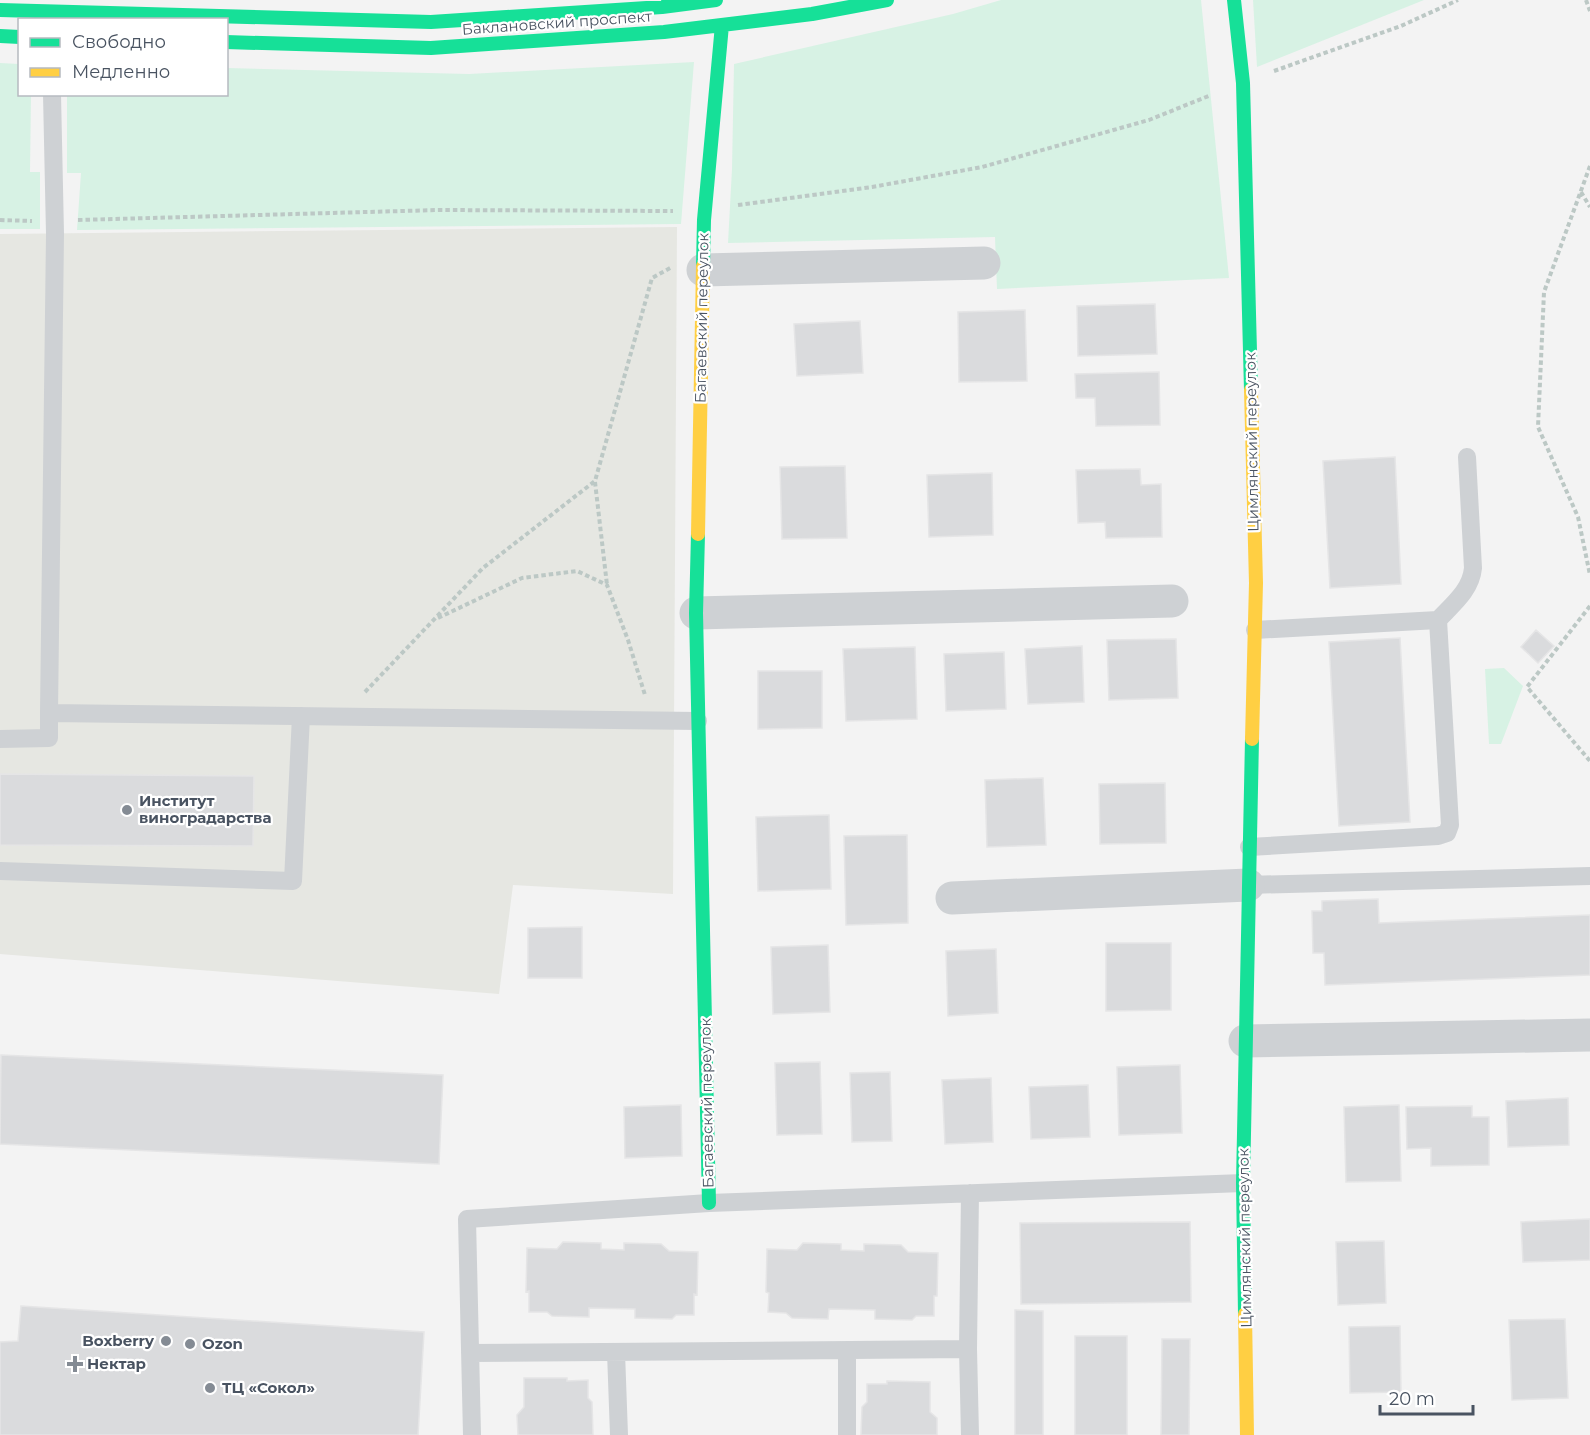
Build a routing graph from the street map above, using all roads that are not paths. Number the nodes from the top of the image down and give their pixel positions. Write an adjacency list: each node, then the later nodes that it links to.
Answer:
1 (716, 0): 4 (street, Баклановский проспект)
2 (887, 0): 5 (street, Баклановский проспект)
3 (1234, 0): 16 (street, Цимлянский переулок)
4 (0, 10)
5 (723, 25): 8 (street, Баклановский проспект); 11 (street, Багаевский переулок)
6 (0, 36): 7 (street)
7 (18, 37)
8 (228, 42)
9 (52, 96): 17 (lane)
10 (984, 263): 11 (street)
11 (690, 267): 14 (street, Багаевский переулок)
12 (1467, 457): 15 (lane)
13 (1172, 601): 14 (street)
14 (696, 613): 19 (street, Багаевский переулок)
15 (1438, 620): 16 (lane); 21 (lane)
16 (1255, 630): 21 (street, Цимлянский переулок)
17 (49, 713): 18 (lane); 20 (lane)
18 (302, 716): 19 (lane); 22 (lane)
19 (698, 721): 30 (street, Багаевский переулок)
20 (0, 739)
21 (1249, 847): 24 (street, Цимлянский переулок)
22 (0, 870)
23 (1590, 876): 24 (lane)
24 (1248, 885): 25 (street); 27 (street, Цимлянский переулок)
25 (952, 898)
26 (1590, 1035): 27 (street)
27 (1245, 1041): 28 (street, Цимлянский переулок)
28 (1243, 1183): 29 (lane, Багаевский переулок); 39 (street, Цимлянский переулок)
29 (970, 1193): 30 (lane, Багаевский переулок); 31 (lane)
30 (709, 1203): 34 (lane)
31 (968, 1349): 32 (lane); 38 (lane)
32 (847, 1350): 33 (lane); 37 (lane)
33 (616, 1352): 34 (lane); 36 (lane)
34 (470, 1353): 35 (lane)
35 (472, 1435)
36 (619, 1435)
37 (848, 1435)
38 (970, 1435)
39 (1247, 1435)

